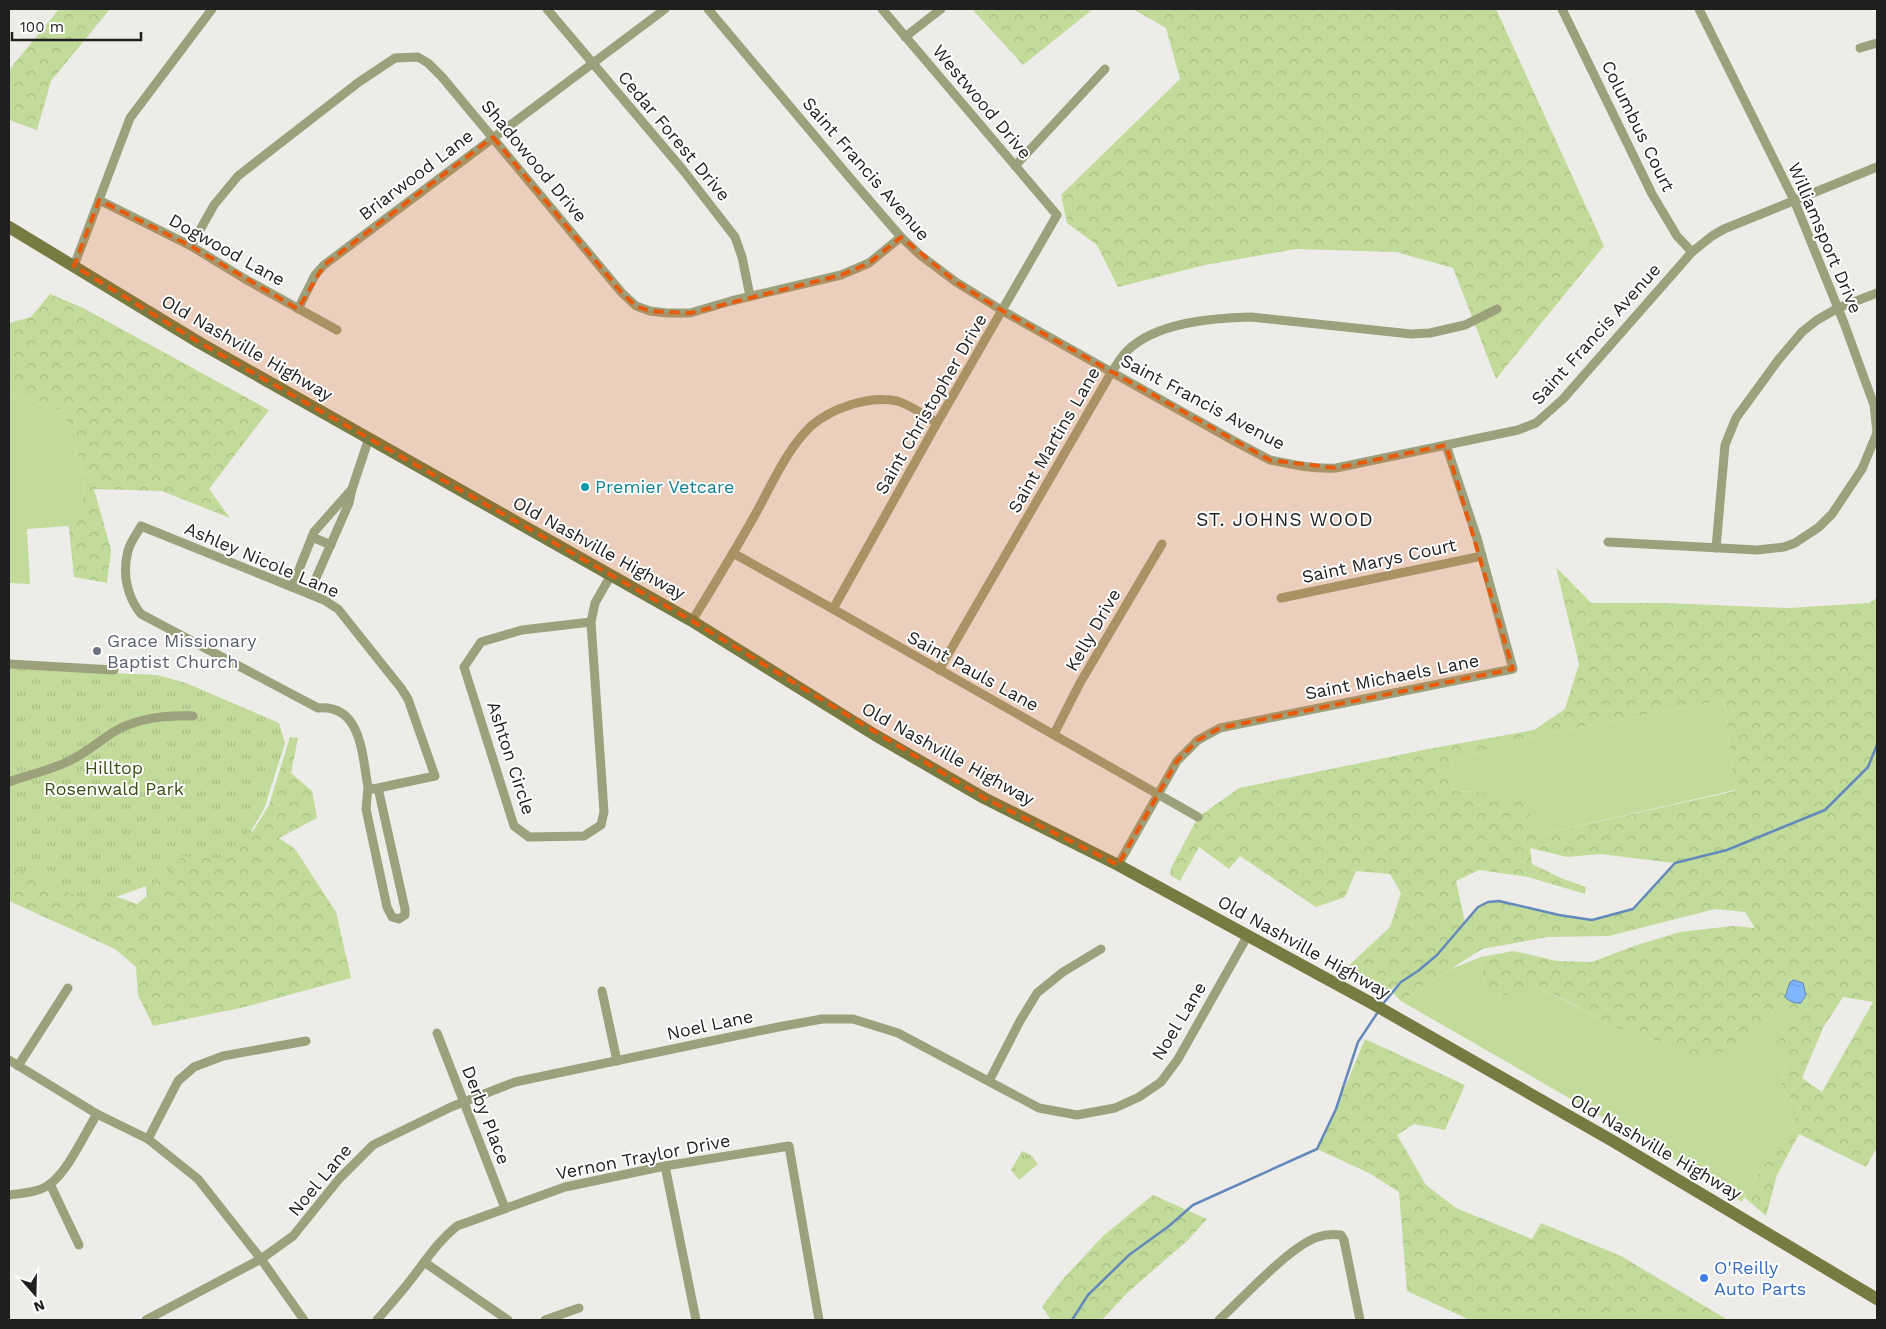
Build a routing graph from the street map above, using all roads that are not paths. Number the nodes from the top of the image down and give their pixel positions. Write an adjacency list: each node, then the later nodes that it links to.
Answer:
1 (212, 9): 17 (street)
2 (547, 9): 12 (street, Cedar Forest Drive)
3 (665, 9): 12 (street, Briarwood Lane)
4 (708, 9): 21 (street, Saint Francis Avenue)
5 (882, 9): 9 (street, Westwood Drive)
6 (941, 9): 9 (street)
7 (1562, 9): 23 (street, Columbus Court)
8 (1699, 9): 18 (street, Williamsport Drive)
9 (905, 36): 15 (street, Westwood Drive)
10 (1877, 43): 11 (street)
11 (1860, 48)
12 (593, 64): 14 (street, Briarwood Lane); 26 (street, Cedar Forest Drive)
13 (1105, 68): 15 (street)
14 (493, 137): 22 (street, Shadowood Drive); 26 (street, Shadowood Drive); 28 (street, Briarwood Lane)
15 (1014, 166): 19 (street, Westwood Drive)
16 (1877, 168): 18 (street, Saint Francis Avenue)
17 (99, 200): 22 (street, Dogwood Lane); 24 (street)
18 (1794, 200): 23 (street, Saint Francis Avenue); 27 (street, Williamsport Drive)
19 (1057, 215): 30 (street, Saint Christopher Drive)
20 (9, 227): 24 (main road, Old Nashville Highway)
21 (901, 237): 26 (street, Shadowood Drive); 30 (street, Saint Francis Avenue)
22 (191, 246): 28 (street, Dogwood Lane)
23 (1692, 252): 35 (street, Saint Francis Avenue)
24 (74, 266): 34 (main road, Old Nashville Highway)
25 (1877, 293): 27 (street)
26 (750, 296)
27 (1838, 308): 41 (street); 41 (street, Williamsport Drive)
28 (298, 309): 31 (street, Dogwood Lane)
29 (1497, 309): 32 (street, Saint Martins Lane)
30 (1003, 311): 32 (street, Saint Francis Avenue); 33 (street, Saint Christopher Drive)
31 (337, 330)
32 (1111, 373): 35 (street, Saint Francis Avenue); 53 (street, Saint Martins Lane)
33 (937, 422): 42 (street); 48 (street, Saint Christopher Drive)
34 (369, 438): 36 (street); 44 (main road, Old Nashville Highway)
35 (1446, 445): 43 (street, Saint Michaels Lane)
36 (352, 489): 37 (street); 40 (street)
37 (312, 537): 40 (street); 45 (street)
38 (1608, 542): 41 (street, Williamsport Drive)
39 (1162, 544): 55 (street, Kelly Drive)
40 (331, 545): 46 (street)
41 (1716, 548)
42 (733, 553): 48 (street, Saint Pauls Lane); 49 (street)
43 (1482, 556): 47 (street, Saint Marys Court); 59 (street, Saint Michaels Lane)
44 (611, 575): 49 (main road, Old Nashville Highway); 50 (street, Ashton Circle)
45 (292, 587): 46 (street, Ashley Nicole Lane); 57 (street, Ashley Nicole Lane)
46 (309, 594): 58 (street, Ashley Nicole Lane)
47 (1281, 598)
48 (833, 608): 53 (street, Saint Pauls Lane)
49 (692, 621): 61 (main road, Old Nashville Highway)
50 (591, 622): 50 (street, Ashton Circle)
51 (9, 664): 52 (street)
52 (114, 670)
53 (940, 670): 55 (street, Saint Pauls Lane)
54 (193, 716): 56 (street)
55 (1054, 734): 59 (street, Saint Pauls Lane)
56 (9, 782)
57 (368, 786): 58 (street); 58 (street)
58 (378, 788)
59 (1158, 794): 60 (street, Saint Pauls Lane); 61 (street, Saint Michaels Lane)
60 (1198, 817)
61 (1118, 865): 62 (main road, Old Nashville Highway)
62 (1248, 935): 71 (street, Noel Lane); 82 (main road, Old Nashville Highway)
63 (1101, 949): 71 (street)
64 (68, 988): 70 (street)
65 (602, 991): 69 (street)
66 (438, 1034): 72 (street, Derby Place)
67 (306, 1041): 74 (street)
68 (9, 1060): 70 (street)
69 (617, 1061): 71 (street, Noel Lane); 72 (street, Noel Lane)
70 (18, 1066): 73 (street)
71 (989, 1081)
72 (463, 1102): 78 (street, Derby Place); 80 (street, Noel Lane)
73 (97, 1114): 74 (street); 76 (street)
74 (148, 1139): 80 (street)
75 (665, 1166): 78 (street, Vernon Traylor Drive); 89 (street); 90 (street, Vernon Traylor Drive)
76 (50, 1184): 77 (street); 79 (street)
77 (9, 1194)
78 (505, 1208): 81 (street, Vernon Traylor Drive)
79 (79, 1245)
80 (261, 1259): 84 (street, Noel Lane); 85 (street)
81 (424, 1262): 86 (street, Vernon Traylor Drive); 87 (street)
82 (1877, 1299)
83 (579, 1308): 88 (street)
84 (147, 1320)
85 (304, 1320)
86 (377, 1320)
87 (508, 1320)
88 (545, 1320)
89 (696, 1320)
90 (819, 1320)
91 (1219, 1320): 92 (street)
92 (1360, 1320)

